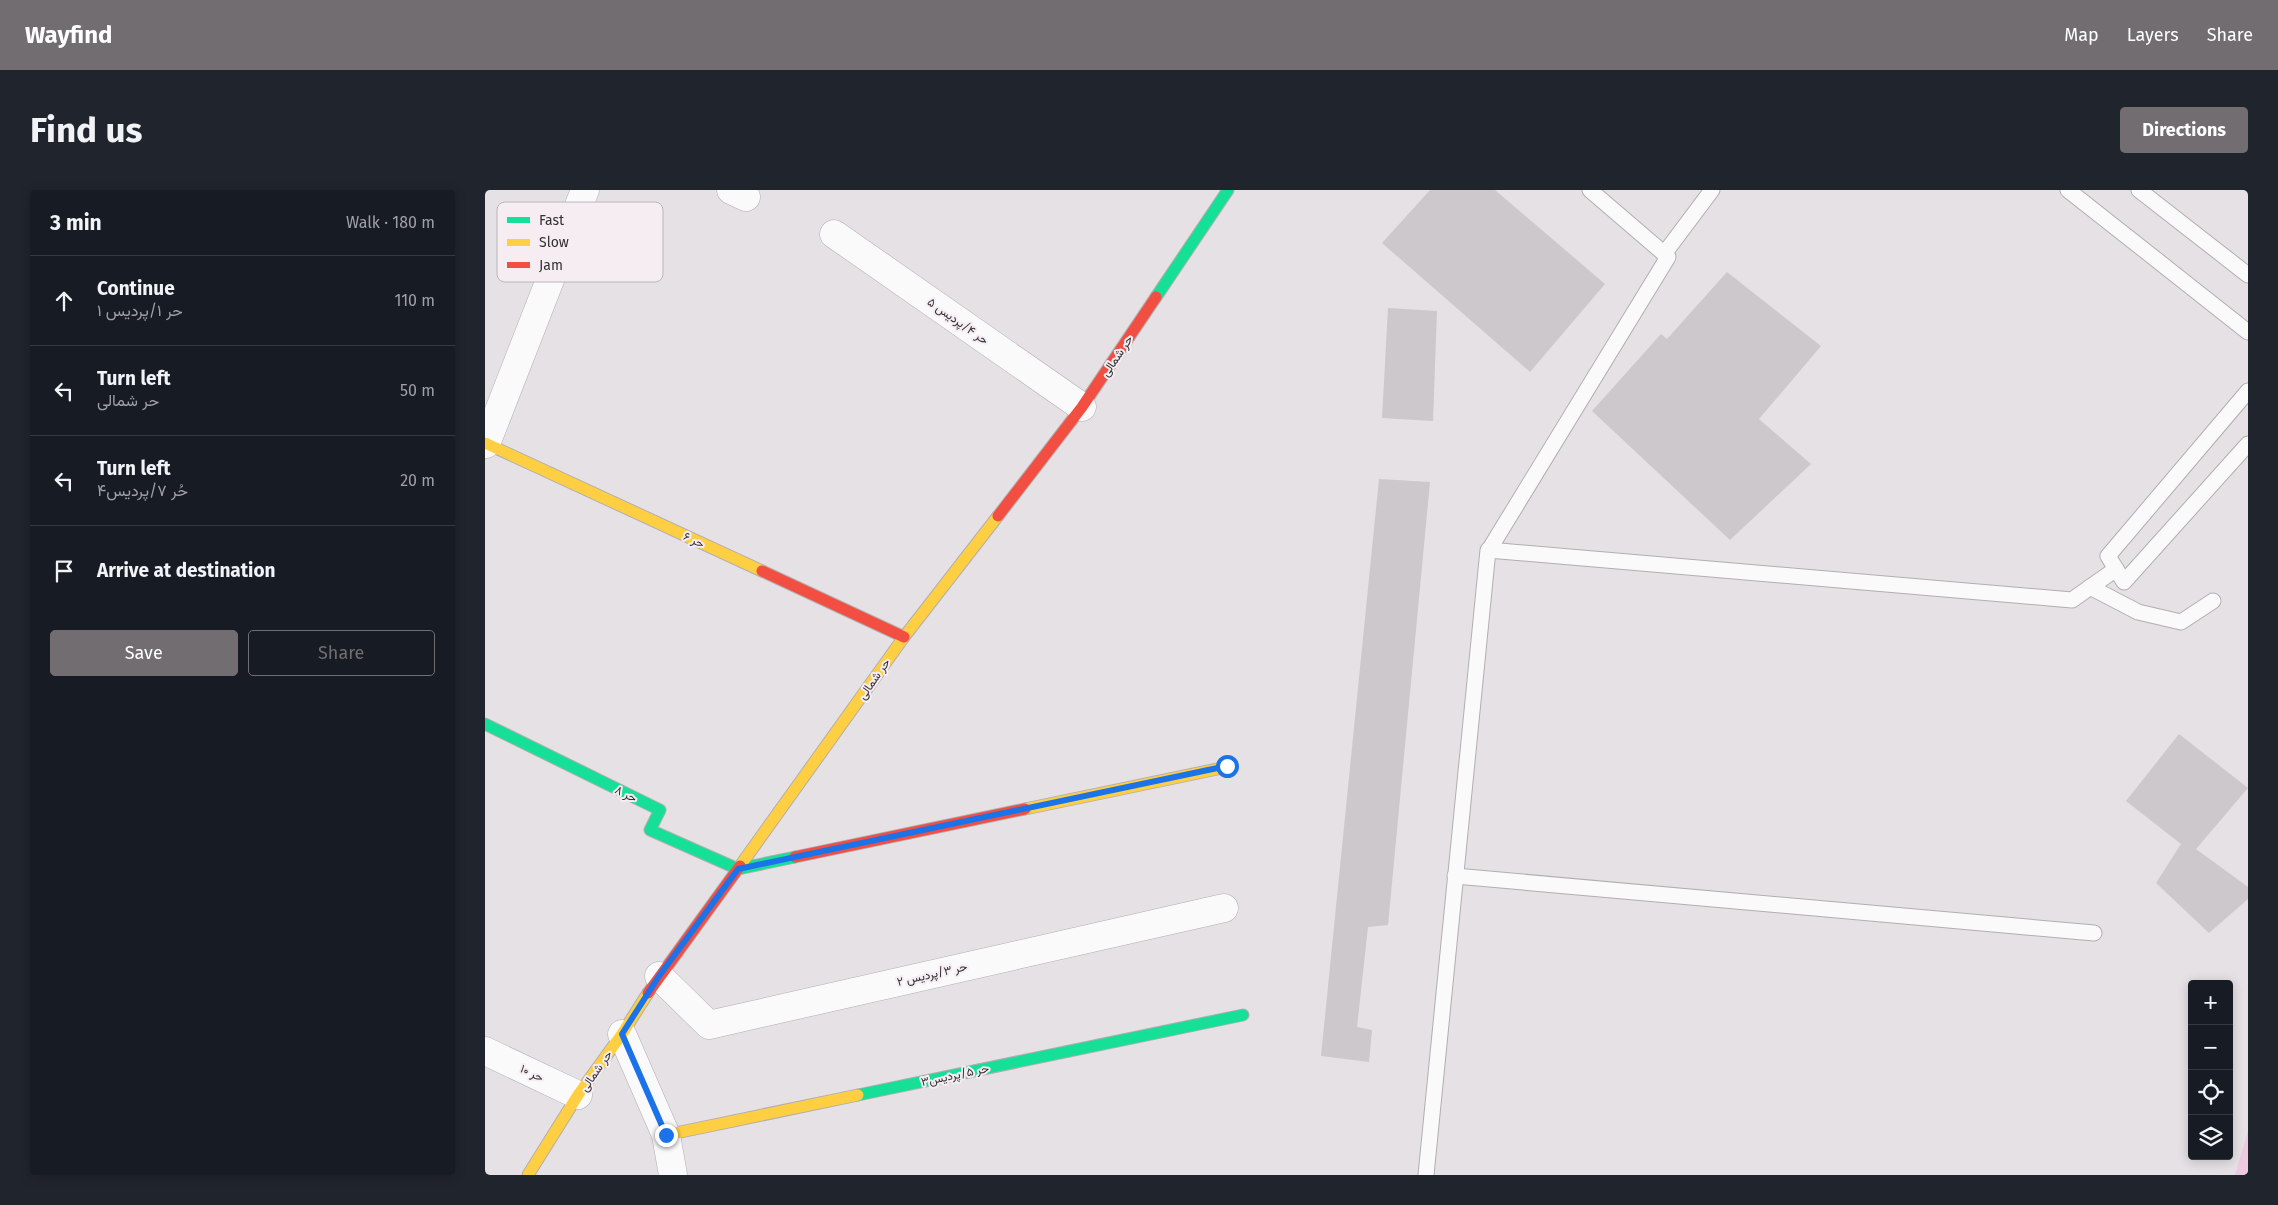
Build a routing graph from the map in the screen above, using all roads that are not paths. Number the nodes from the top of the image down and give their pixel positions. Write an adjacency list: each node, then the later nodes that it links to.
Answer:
1 (585, 190): 7 (street)
2 (1228, 190): 14 (street, حر شمالی)
3 (1590, 190): 9 (lane)
4 (1712, 190): 9 (lane)
5 (2068, 190): 12 (lane)
6 (2139, 190): 10 (lane)
7 (580, 202)
8 (834, 234): 14 (street, حر ۴/پردیس ۵)
9 (1664, 254): 17 (lane)
10 (2248, 275)
11 (549, 282): 15 (street)
12 (2248, 332)
13 (2248, 391): 18 (lane)
14 (1082, 408): 21 (street, حر شمالی)
15 (485, 444): 21 (street, حر ۶)
16 (2248, 444): 18 (lane)
17 (1489, 550): 19 (lane); 25 (lane)
18 (2116, 569): 19 (lane)
19 (2090, 587): 20 (lane)
20 (2213, 601)
21 (904, 637): 24 (street, حر شمالی)
22 (485, 724): 24 (street, حر ۸)
23 (1227, 766): 24 (street)
24 (738, 869): 28 (street, حر شمالی)
25 (1455, 876): 27 (lane); 36 (lane)
26 (1224, 908): 28 (street, حر ۳/پردیس ۲)
27 (2094, 933)
28 (659, 976): 30 (street, حر شمالی)
29 (1243, 1014): 33 (street, حر ۵/پردیس۳)
30 (622, 1034): 32 (street, حر شمالی); 33 (street)
31 (485, 1051): 32 (street, حر ۱۰)
32 (578, 1095): 34 (street, حر شمالی)
33 (666, 1135): 35 (street)
34 (528, 1175)
35 (673, 1175)
36 (1426, 1175)

